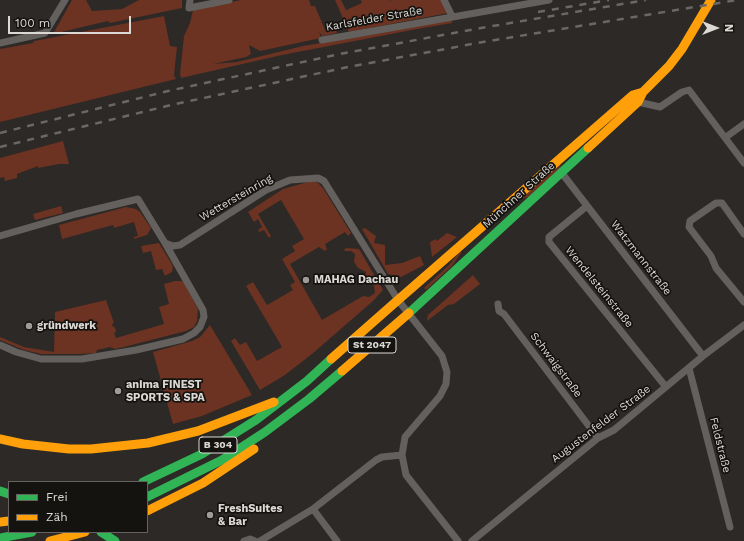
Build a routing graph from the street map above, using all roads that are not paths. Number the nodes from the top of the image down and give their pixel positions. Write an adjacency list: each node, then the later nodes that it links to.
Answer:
1 (66, 0): 9 (street)
2 (190, 0): 3 (street)
3 (229, 0)
4 (444, 0): 7 (street)
5 (549, 0): 7 (street, Karlsfelder Straße)
6 (711, 0): 10 (main road, Münchner Straße / St 2047)
7 (452, 16): 8 (street, Karlsfelder Straße)
8 (322, 40)
9 (0, 43)
10 (643, 92): 11 (main road, Münchner Straße / St 2047); 20 (main road, Münchner Straße / St 2047)
11 (638, 102): 13 (street); 15 (main road, Münchner Straße / St 2047)
12 (744, 124): 13 (street)
13 (726, 137): 14 (street)
14 (744, 163)
15 (562, 172): 16 (street, Watzmannstraße); 23 (main road, Münchner Straße / St 2047)
16 (587, 206): 26 (street, Watzmannstraße); 30 (street, Wendelsteinstraße)
17 (744, 234): 21 (street)
18 (0, 236): 19 (street)
19 (166, 243): 20 (street, Wettersteinring); 25 (street)
20 (398, 300): 23 (street, Wettersteinring); 28 (main road, St 2047)
21 (744, 302)
22 (498, 304): 33 (street, Schwaigstraße)
23 (409, 313): 29 (main road, St 2047); 35 (street, Wettersteinring)
24 (744, 326): 26 (street, Augustenfelder Straße)
25 (0, 345)
26 (703, 356): 27 (street, Augustenfelder Straße)
27 (689, 368): 30 (street, Augustenfelder Straße); 40 (street, Feldstraße)
28 (320, 369): 31 (main road, B 304)
29 (329, 382): 32 (main road, B 304)
30 (666, 388): 33 (street, Augustenfelder Straße)
31 (286, 398): 34 (main road); 36 (main road, B 304)
32 (287, 416): 37 (main road, B 304); 39 (main road)
33 (598, 438): 52 (street, Augustenfelder Straße)
34 (0, 439)
35 (402, 455): 38 (street); 51 (street)
36 (145, 481)
37 (148, 497)
38 (313, 509): 49 (street); 50 (street)
39 (148, 511)
40 (730, 527)
41 (27, 533): 44 (main road)
42 (81, 533): 45 (main road)
43 (103, 533): 46 (main road)
44 (0, 538)
45 (50, 541)
46 (115, 541)
47 (244, 541): 48 (street)
48 (255, 541)
49 (260, 541)
50 (337, 541)
51 (458, 541)
52 (472, 541)

